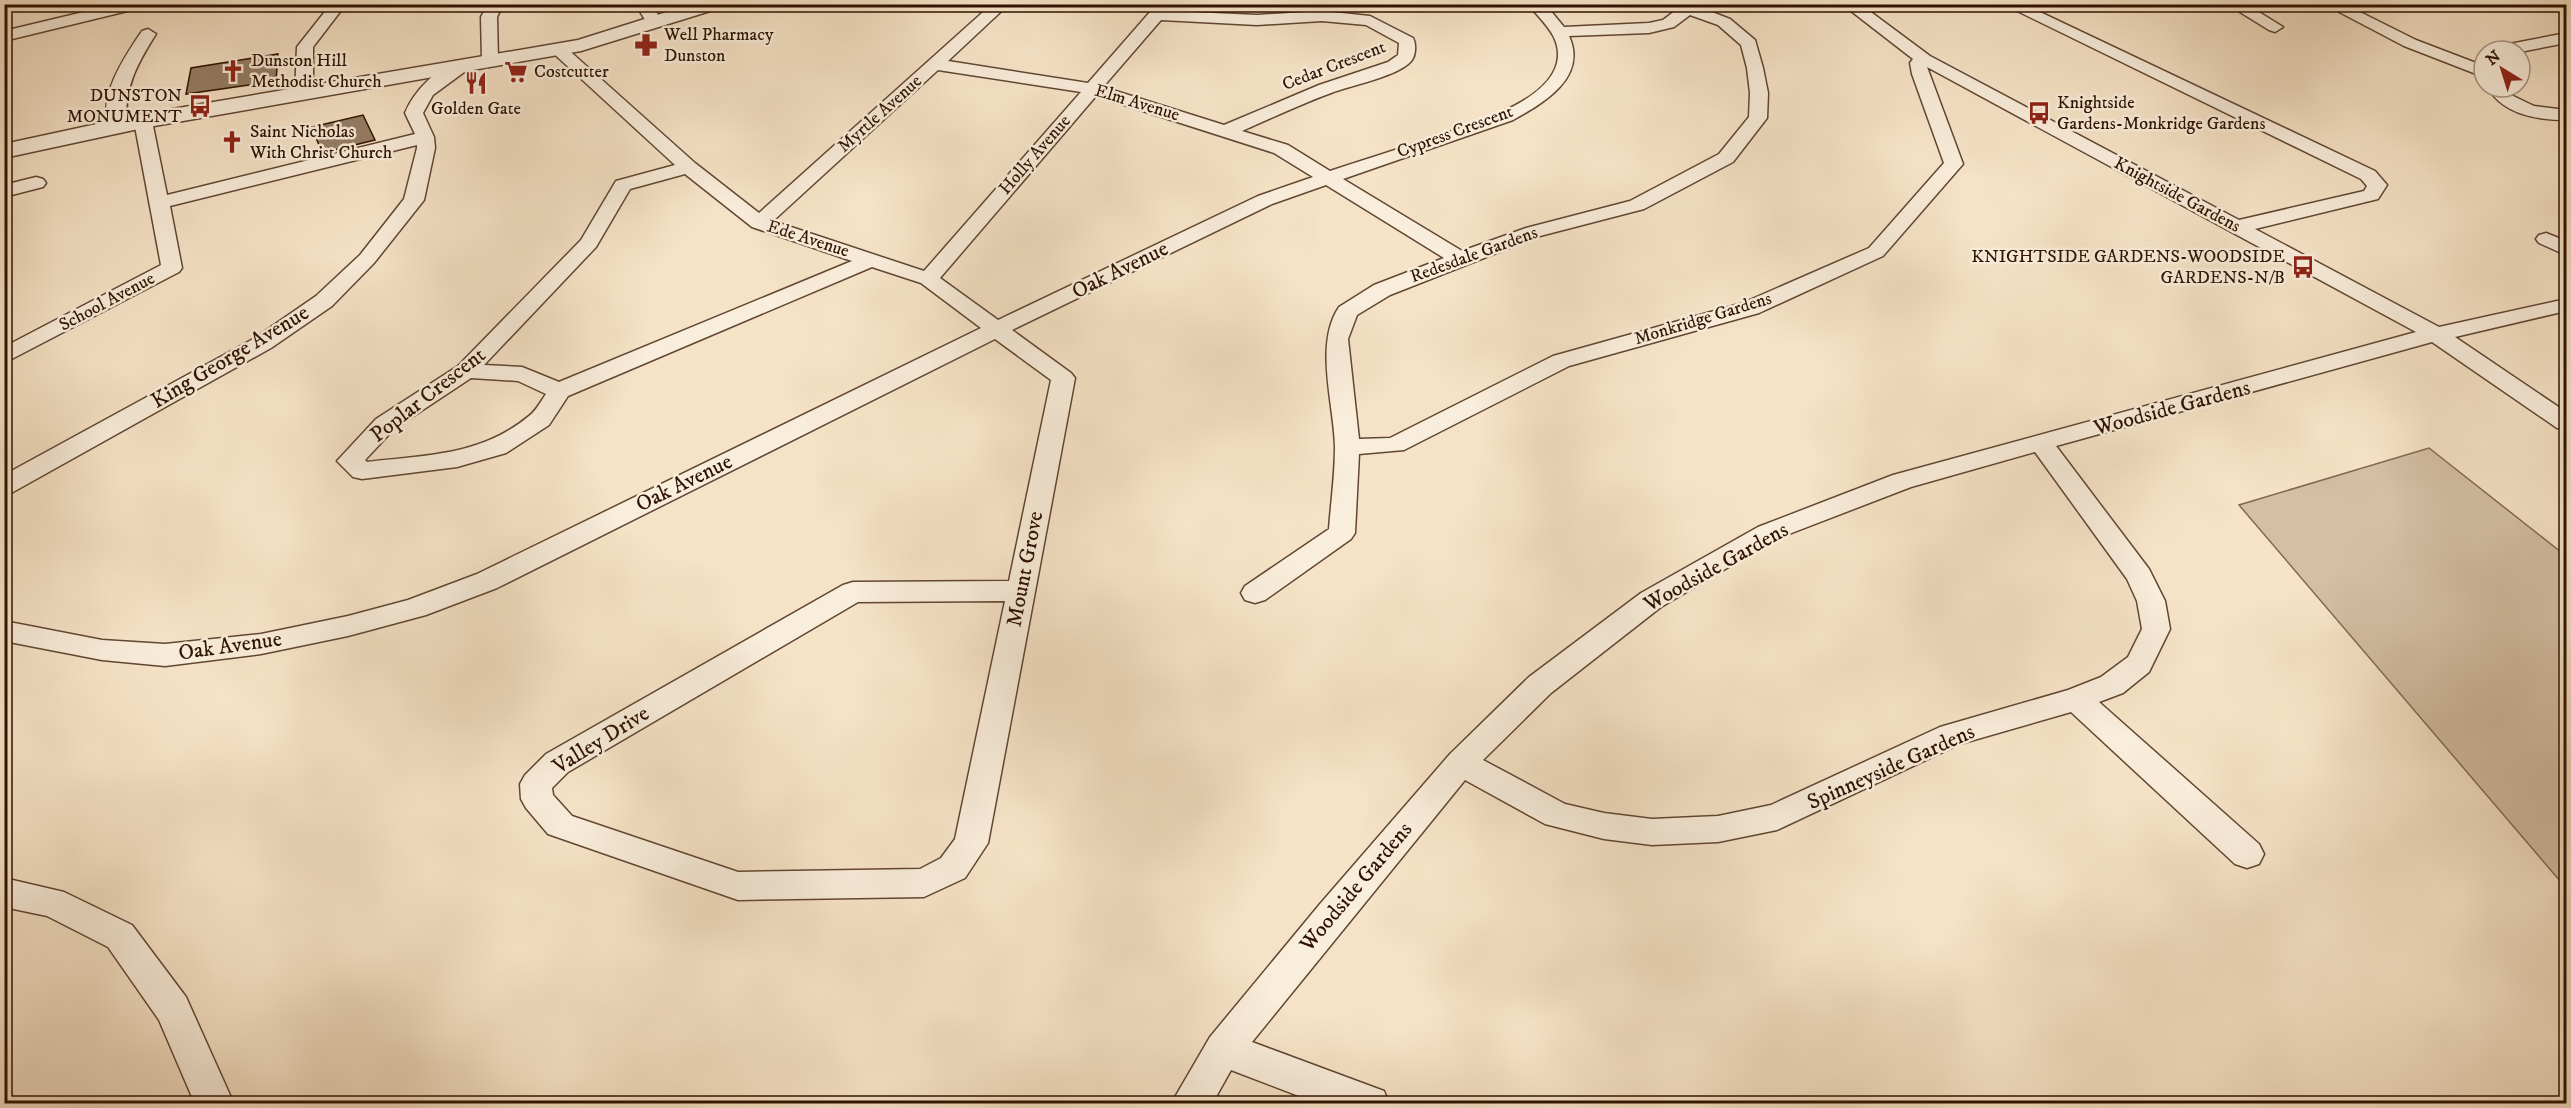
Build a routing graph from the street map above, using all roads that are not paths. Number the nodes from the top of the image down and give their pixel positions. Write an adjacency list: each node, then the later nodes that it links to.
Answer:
1 (139, 4): 17 (street)
2 (339, 4): 29 (street)
3 (496, 4): 23 (street)
4 (712, 4): 13 (street)
5 (1002, 4): 25 (street, Myrtle Avenue)
6 (1535, 4): 15 (street)
7 (1849, 4): 22 (street, Knightside Gardens)
8 (2010, 4): 47 (street)
9 (2234, 4): 14 (street)
10 (2331, 4): 24 (street)
11 (1691, 7): 15 (street); 50 (street, Redesdale Gardens)
12 (1161, 10): 28 (street, Holly Avenue); 38 (street, Cedar Crescent)
13 (652, 14): 20 (street)
14 (2275, 27)
15 (1561, 32): 42 (street, Cypress Crescent)
16 (148, 33): 37 (street)
17 (4, 36)
18 (2566, 38): 19 (street)
19 (2532, 45)
20 (558, 49): 23 (street); 41 (street, Ede Avenue)
21 (2472, 56): 24 (street)
22 (1924, 59): 30 (street, Knightside Gardens); 31 (street, Monkridge Gardens)
23 (490, 60): 26 (street)
24 (2454, 60): 27 (street)
25 (935, 65): 28 (street, Elm Avenue); 46 (street, Myrtle Avenue)
26 (461, 66): 29 (street); 39 (street, King George Avenue)
27 (2472, 67)
28 (1093, 89): 38 (street, Elm Avenue); 52 (street, Holly Avenue)
29 (304, 92): 36 (street)
30 (1984, 92): 31 (street); 47 (street, Knightside Gardens)
31 (1928, 94): 61 (street, Monkridge Gardens)
32 (2538, 94): 34 (street)
33 (2506, 99): 35 (street)
34 (2566, 106)
35 (2566, 115)
36 (143, 121): 37 (street); 45 (street, School Avenue)
37 (118, 126): 40 (street)
38 (1225, 131): 42 (street, Elm Avenue)
39 (425, 137): 45 (street); 62 (street, King George Avenue)
40 (4, 151)
41 (688, 167): 46 (street, Ede Avenue); 57 (street, Poplar Crescent)
42 (1328, 177): 50 (street, Elm Avenue); 54 (street, Oak Avenue)
43 (36, 183): 44 (street)
44 (4, 191)
45 (160, 203): 56 (street, School Avenue)
46 (759, 223): 51 (street, Ede Avenue)
47 (2237, 227): 55 (street, Knightside Gardens)
48 (2546, 239): 49 (street)
49 (2566, 249)
50 (1460, 258): 61 (street, Redesdale Gardens)
51 (871, 260): 52 (street, Ede Avenue); 58 (street)
52 (928, 279): 54 (street, Ede Avenue)
53 (2566, 305): 55 (street, Woodside Gardens)
54 (995, 330): 63 (street, Mount Grove); 65 (street, Oak Avenue)
55 (2436, 334): 59 (street, Knightside Gardens); 60 (street, Woodside Gardens)
56 (4, 356)
57 (466, 371): 58 (street); 58 (street, Poplar Crescent)
58 (559, 391)
59 (2566, 423)
60 (2042, 444): 66 (street, Spinneyside Gardens); 67 (street, Woodside Gardens)
61 (1347, 447): 64 (street, Redesdale Gardens)
62 (4, 486)
63 (1020, 591): 68 (street, Mount Grove); 68 (street, Valley Drive)
64 (1255, 593)
65 (4, 631)
66 (2076, 699): 67 (street, Spinneyside Gardens); 69 (street)
67 (1461, 763): 71 (street, Woodside Gardens)
68 (971, 843)
69 (2247, 854)
70 (4, 892): 72 (street)
71 (1223, 1049): 73 (street, Woodside Gardens); 74 (street)
72 (215, 1104)
73 (1190, 1104)
74 (1370, 1104)

